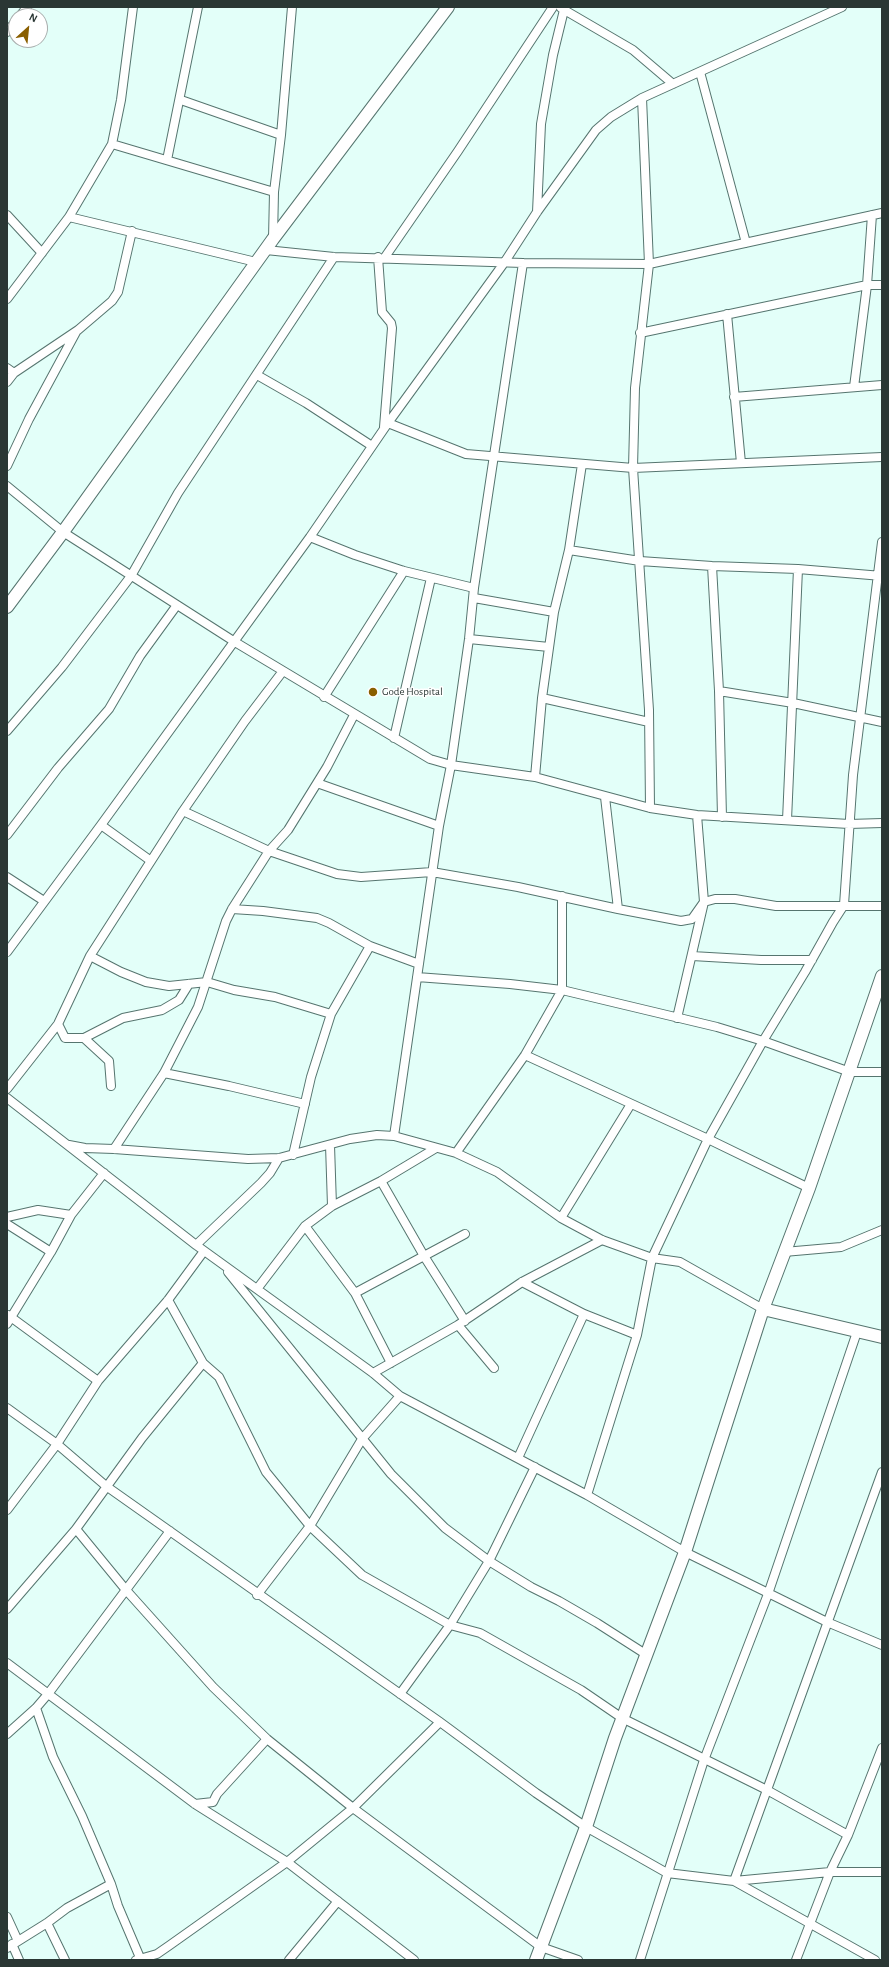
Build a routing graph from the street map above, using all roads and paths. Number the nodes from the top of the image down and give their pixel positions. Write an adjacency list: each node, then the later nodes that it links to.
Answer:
1 (133, 7): 13 (street)
2 (198, 7): 11 (street)
3 (292, 7): 12 (street)
4 (448, 7): 22 (street)
5 (553, 7): 27 (street)
6 (842, 7): 8 (street)
7 (561, 8): 9 (street); 16 (street)
8 (700, 72): 9 (street); 23 (street)
9 (673, 84): 10 (street)
10 (642, 98): 16 (street); 31 (street)
11 (181, 100): 12 (street); 14 (street)
12 (281, 136): 15 (street)
13 (112, 144): 14 (street); 20 (street)
14 (168, 160): 15 (street)
15 (274, 192): 22 (street)
16 (537, 212): 29 (street)
17 (882, 213): 19 (street)
18 (7, 215): 25 (street)
19 (872, 215): 23 (street); 32 (street)
20 (69, 217): 21 (street); 25 (street)
21 (132, 231): 28 (street); 36 (street)
22 (273, 239): 24 (street)
23 (746, 242): 31 (street)
24 (266, 250): 26 (street); 28 (street)
25 (42, 253): 34 (street)
26 (334, 257): 27 (street); 40 (street)
27 (382, 257): 29 (street); 45 (street)
28 (256, 262): 54 (street)
29 (504, 262): 30 (street); 45 (street)
30 (523, 263): 31 (street); 47 (street)
31 (649, 264): 37 (street)
32 (867, 285): 33 (street); 35 (street); 43 (street)
33 (882, 286)
34 (7, 300)
35 (727, 314): 37 (street); 44 (street)
36 (78, 330): 39 (street); 51 (street)
37 (640, 334): 52 (street)
38 (7, 368): 39 (street)
39 (14, 373): 41 (street)
40 (257, 375): 46 (street); 62 (street)
41 (7, 382)
42 (882, 385): 43 (street)
43 (854, 387): 44 (street)
44 (734, 397): 49 (street)
45 (386, 426): 46 (street); 47 (street)
46 (372, 446): 55 (street)
47 (493, 456): 50 (street); 65 (street)
48 (882, 457): 49 (street)
49 (741, 463): 52 (street)
50 (582, 464): 52 (street); 57 (street)
51 (7, 466)
52 (633, 468): 58 (street)
53 (7, 487): 54 (street)
54 (63, 532): 62 (street); 68 (street)
55 (310, 537): 61 (street); 71 (street)
56 (882, 542): 63 (street)
57 (569, 550): 58 (street); 69 (street)
58 (640, 561): 59 (street); 80 (street)
59 (712, 566): 60 (street); 74 (street)
60 (798, 569): 63 (street); 77 (street)
61 (404, 571): 64 (street); 75 (street)
62 (130, 576): 67 (street); 82 (street)
63 (881, 576): 79 (street)
64 (431, 578): 65 (street); 83 (street)
65 (474, 588): 66 (street)
66 (474, 598): 69 (street); 70 (street)
67 (177, 605): 71 (street); 97 (street)
68 (7, 607)
69 (554, 612): 72 (street)
70 (469, 639): 72 (street); 84 (street)
71 (235, 642): 73 (street); 95 (street)
72 (549, 647): 76 (street)
73 (283, 671): 75 (street); 89 (street)
74 (718, 691): 77 (street); 91 (street)
75 (324, 697): 78 (street)
76 (542, 698): 80 (street); 85 (street)
77 (793, 703): 79 (street); 92 (street)
78 (354, 715): 83 (street); 86 (street)
79 (861, 718): 81 (street); 94 (street)
80 (649, 722): 88 (street)
81 (882, 722)
82 (7, 731)
83 (394, 738): 84 (street)
84 (450, 765): 85 (street); 96 (street)
85 (535, 777): 87 (street)
86 (317, 783): 96 (street); 98 (street)
87 (605, 796): 88 (street); 107 (street)
88 (650, 808): 90 (street)
89 (183, 811): 98 (street); 99 (street)
90 (697, 815): 91 (street); 104 (street)
91 (722, 817): 92 (street)
92 (787, 820): 94 (street)
93 (882, 823): 94 (street)
94 (849, 824): 105 (street)
95 (101, 825): 99 (street); 103 (street)
96 (439, 826): 100 (street)
97 (7, 835)
98 (269, 851): 100 (street); 108 (street)
99 (151, 861): 111 (street)
100 (432, 872): 102 (street); 114 (street)
101 (7, 877): 103 (street)
102 (562, 896): 107 (street); 119 (street)
103 (44, 901): 110 (street)
104 (704, 902): 105 (street); 107 (street); 112 (street)
105 (844, 905): 106 (street); 113 (street)
106 (882, 906)
107 (618, 909)
108 (232, 910): 109 (street); 117 (street)
109 (370, 946): 114 (street); 120 (street)
110 (7, 952)
111 (90, 956): 118 (street); 122 (street)
112 (692, 956): 113 (street); 121 (street)
113 (812, 960): 124 (street)
114 (419, 964): 116 (street)
115 (882, 976): 126 (street)
116 (417, 977): 119 (street); 134 (street)
117 (207, 982): 118 (street); 120 (street); 128 (street)
118 (189, 984): 123 (street)
119 (562, 990): 121 (street); 125 (street)
120 (331, 1014): 132 (street)
121 (677, 1018): 124 (street)
122 (58, 1024): 123 (street); 130 (street)
123 (84, 1038): 129 (street)
124 (763, 1041): 126 (street); 135 (street)
125 (525, 1055): 133 (street); 140 (street)
126 (850, 1072): 127 (street); 145 (street)
127 (882, 1072)
128 (164, 1073): 132 (street); 139 (street)
129 (111, 1086)
130 (7, 1090)
131 (7, 1098): 136 (street)
132 (305, 1104): 141 (street)
133 (631, 1104): 135 (street); 149 (street)
134 (394, 1136): 137 (street); 138 (street)
135 (708, 1139): 145 (street); 160 (street)
136 (66, 1144): 139 (street); 143 (street)
137 (330, 1145): 141 (street); 146 (street)
138 (436, 1148): 140 (street); 144 (street)
139 (114, 1149): 142 (street)
140 (456, 1153): 149 (street)
141 (293, 1155): 142 (street)
142 (279, 1158): 155 (street)
143 (104, 1173): 147 (street); 155 (street)
144 (382, 1181): 146 (street); 159 (street)
145 (809, 1188): 158 (street)
146 (332, 1206): 151 (street)
147 (71, 1215): 148 (street); 157 (street)
148 (7, 1217)
149 (561, 1218): 154 (street)
150 (7, 1224): 157 (street)
151 (305, 1226): 163 (street); 164 (street)
152 (882, 1230): 158 (street)
153 (465, 1234): 159 (street)
154 (602, 1240): 160 (street); 162 (street)
155 (196, 1245): 156 (street)
156 (204, 1251): 161 (street); 165 (street)
157 (51, 1252): 168 (street)
158 (784, 1252): 166 (street)
159 (424, 1256): 164 (street); 169 (street)
160 (652, 1258): 166 (street); 171 (street)
161 (221, 1262): 163 (street); 180 (street)
162 (522, 1282): 167 (street); 169 (street)
163 (257, 1289): 176 (street)
164 (355, 1293): 174 (street)
165 (168, 1300): 173 (street); 177 (street)
166 (763, 1309): 170 (street); 191 (street)
167 (584, 1314): 171 (street); 182 (street)
168 (8, 1318): 177 (street)
169 (462, 1323): 174 (street); 175 (street)
170 (857, 1332): 172 (street); 194 (street)
171 (637, 1335): 186 (street)
172 (882, 1337)
173 (203, 1363): 185 (street); 188 (street)
174 (391, 1363): 176 (street)
175 (494, 1368)
176 (373, 1373): 178 (street)
177 (98, 1381): 181 (street)
178 (400, 1396): 180 (street); 182 (street)
179 (7, 1408): 181 (street)
180 (362, 1439): 188 (street); 192 (street)
181 (57, 1444): 185 (street); 187 (street)
182 (518, 1458): 183 (street)
183 (535, 1467): 186 (street); 192 (street)
184 (882, 1472): 197 (street)
185 (106, 1486): 189 (street); 190 (street)
186 (587, 1495): 191 (street)
187 (7, 1510)
188 (310, 1526): 195 (street); 198 (street)
189 (76, 1529): 193 (street); 196 (street)
190 (170, 1531): 193 (street); 195 (street)
191 (685, 1552): 194 (street); 200 (street)
192 (489, 1561): 198 (street); 200 (street)
193 (126, 1590): 202 (street); 208 (street)
194 (768, 1594): 197 (street); 210 (street)
195 (258, 1595): 203 (street)
196 (7, 1609)
197 (827, 1622): 199 (street); 211 (street)
198 (450, 1625): 203 (street); 205 (street)
199 (882, 1645)
200 (647, 1656): 205 (street)
201 (7, 1662): 202 (street)
202 (48, 1694): 204 (street); 212 (street)
203 (400, 1694): 206 (street)
204 (36, 1708): 207 (street); 221 (street)
205 (622, 1718): 210 (street); 214 (street)
206 (440, 1722): 213 (street); 214 (street)
207 (7, 1734)
208 (267, 1739): 212 (street); 213 (street)
209 (882, 1748): 215 (street)
210 (704, 1760): 211 (street); 219 (street)
211 (767, 1790): 215 (street); 220 (street)
212 (195, 1804): 216 (street)
213 (353, 1808): 216 (street); 227 (street)
214 (586, 1827): 219 (street); 227 (street)
215 (848, 1835): 217 (street)
216 (287, 1862): 222 (street); 228 (street)
217 (830, 1872): 218 (street); 220 (street); 225 (street)
218 (882, 1872)
219 (667, 1873): 220 (street); 235 (street)
220 (734, 1881): 225 (street)
221 (111, 1884): 224 (street); 228 (street)
222 (338, 1901): 231 (street); 232 (street)
223 (7, 1917): 226 (street)
224 (47, 1923): 226 (street); 230 (street)
225 (810, 1924): 236 (street); 237 (street)
226 (13, 1944): 229 (street)
227 (541, 1947): 233 (street); 234 (street)
228 (139, 1959)
229 (19, 1960)
230 (65, 1960)
231 (289, 1960)
232 (414, 1960)
233 (536, 1960)
234 (578, 1960)
235 (640, 1960)
236 (796, 1960)
237 (875, 1960)

